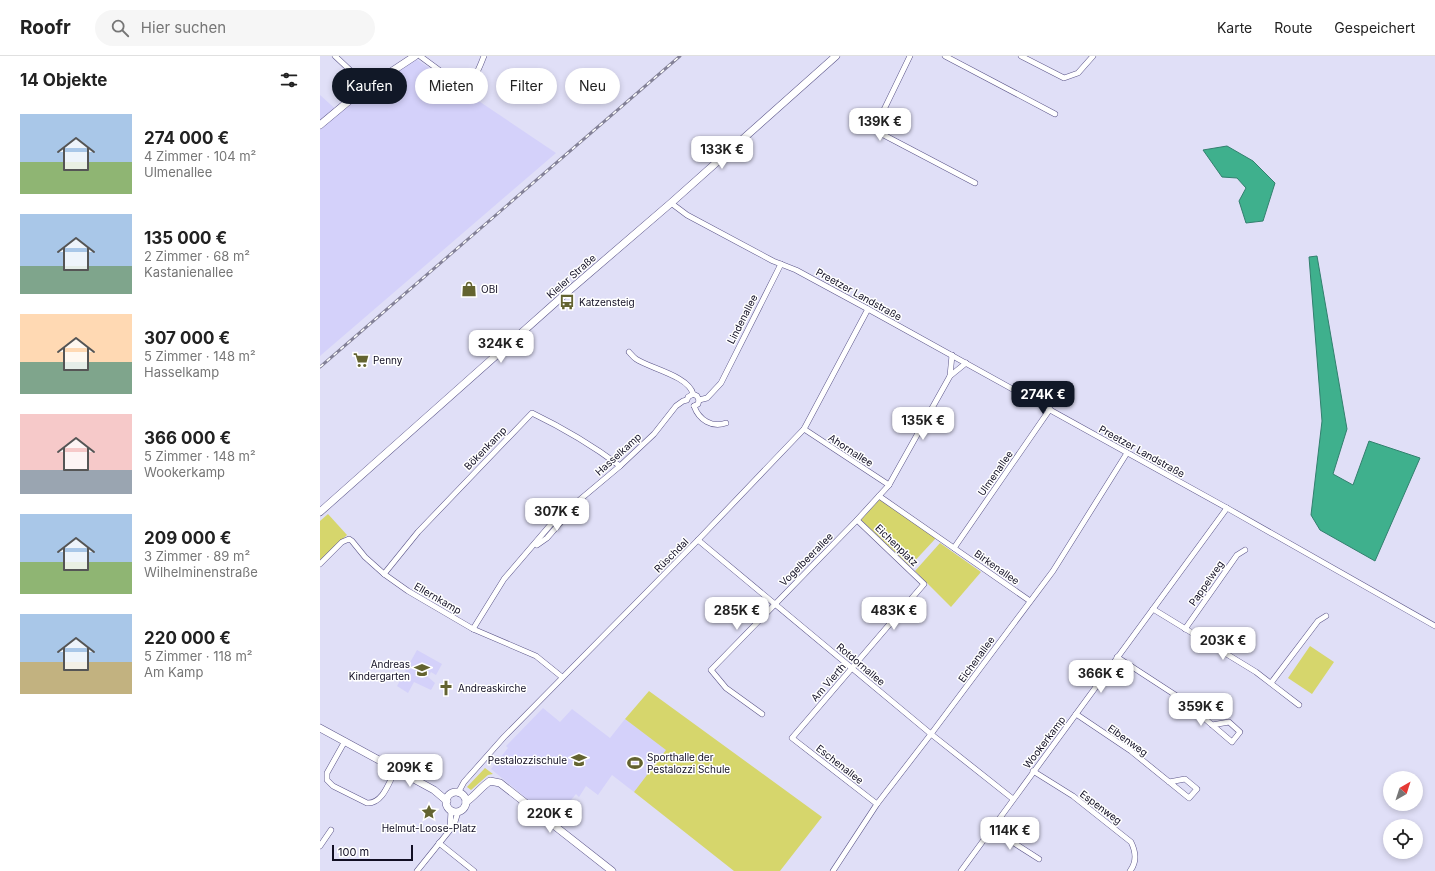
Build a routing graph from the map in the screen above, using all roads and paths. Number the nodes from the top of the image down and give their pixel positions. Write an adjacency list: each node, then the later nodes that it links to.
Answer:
1 (335, 56): 10 (street)
2 (415, 56): 11 (main road)
3 (420, 56): 4 (street)
4 (484, 56)
5 (836, 56): 16 (main road, Kieler Straße)
6 (910, 56): 15 (street)
7 (945, 56): 13 (street)
8 (1021, 56): 9 (street)
9 (1093, 56)
10 (348, 68)
11 (397, 68)
12 (345, 104): 14 (main road)
13 (1055, 114)
14 (320, 125)
15 (975, 183)
16 (671, 203): 17 (street, Preetzer Landstraße); 35 (main road, Kieler Straße)
17 (781, 264): 18 (street, Preetzer Landstraße); 25 (street, Lindenallee)
18 (868, 309): 20 (street, Preetzer Landstraße); 29 (street, Rüschdal)
19 (629, 352): 23 (street)
20 (952, 355): 21 (street, Preetzer Landstraße); 22 (street)
21 (966, 363): 22 (street); 27 (street, Preetzer Landstraße)
22 (950, 376): 32 (street, Vogelbeerallee)
23 (693, 394): 24 (street); 25 (street)
24 (687, 400): 26 (street); 31 (street, Hasselkamp)
25 (699, 400): 26 (street)
26 (694, 406): 28 (street)
27 (1050, 410): 30 (street, Preetzer Landstraße); 38 (street, Ulmenallee)
28 (726, 423)
29 (804, 429): 32 (street, Ahornallee); 37 (street, Rüschdal)
30 (1128, 453): 34 (street, Preetzer Landstraße); 43 (street, Eichenallee)
31 (620, 466): 41 (street, Bökenkamp); 48 (street, Hasselkamp)
32 (889, 485): 33 (street, Vogelbeerallee)
33 (879, 496): 36 (street, Vogelbeerallee); 38 (street)
34 (1227, 508): 45 (street, Wookerkamp); 47 (street, Preetzer Landstraße)
35 (320, 512)
36 (857, 520): 42 (street, Eichenplatz); 44 (street, Vogelbeerallee)
37 (698, 540): 44 (street, Rotdornallee); 52 (street, Rüschdal)
38 (954, 548): 43 (street, Birkenallee)
39 (1245, 550): 49 (street, Pappelweg)
40 (320, 564): 41 (street, Ellernkamp)
41 (384, 574): 48 (street, Ellernkamp)
42 (924, 584): 51 (street, Am Vierth)
43 (1030, 601): 59 (street, Eichenallee)
44 (775, 603): 51 (street, Rotdornallee); 55 (street, Vogelbeerallee)
45 (1153, 609): 49 (street); 50 (street, Wookerkamp)
46 (1326, 616): 53 (street)
47 (1435, 626)
48 (473, 629): 52 (street, Ellernkamp)
49 (1185, 629): 53 (street)
50 (1117, 657): 56 (street, Wookerkamp); 57 (street)
51 (852, 668): 59 (street, Rotdornallee); 60 (street, Am Vierth)
52 (562, 677): 66 (street, Rüschdal)
53 (1271, 683): 54 (street)
54 (1299, 705)
55 (762, 714)
56 (1076, 714): 63 (street, Wookerkamp); 64 (street, Eibenweg)
57 (1212, 725): 57 (street)
58 (320, 728): 61 (main road)
59 (931, 734): 67 (street, Rotdornallee); 69 (street, Eichenallee)
60 (792, 738): 69 (street, Eschenallee)
61 (345, 741): 62 (main road); 62 (street)
62 (396, 769): 65 (main road)
63 (1033, 771): 67 (street, Wookerkamp); 81 (street, Espenweg)
64 (1169, 782): 64 (street, Eibenweg)
65 (434, 790): 66 (main road); 68 (main road)
66 (460, 796): 68 (main road); 70 (main road); 78 (main road)
67 (1013, 799): 71 (street, Wookerkamp)
68 (447, 801): 70 (main road)
69 (877, 804): 79 (street, Eichenallee)
70 (454, 811): 73 (street)
71 (992, 829): 75 (street); 80 (street, Wookerkamp)
72 (331, 830): 74 (street)
73 (439, 843): 76 (street); 77 (street)
74 (320, 846)
75 (1038, 859)
76 (417, 871)
77 (474, 871)
78 (612, 871)
79 (833, 871)
80 (961, 871)
81 (1130, 871)

